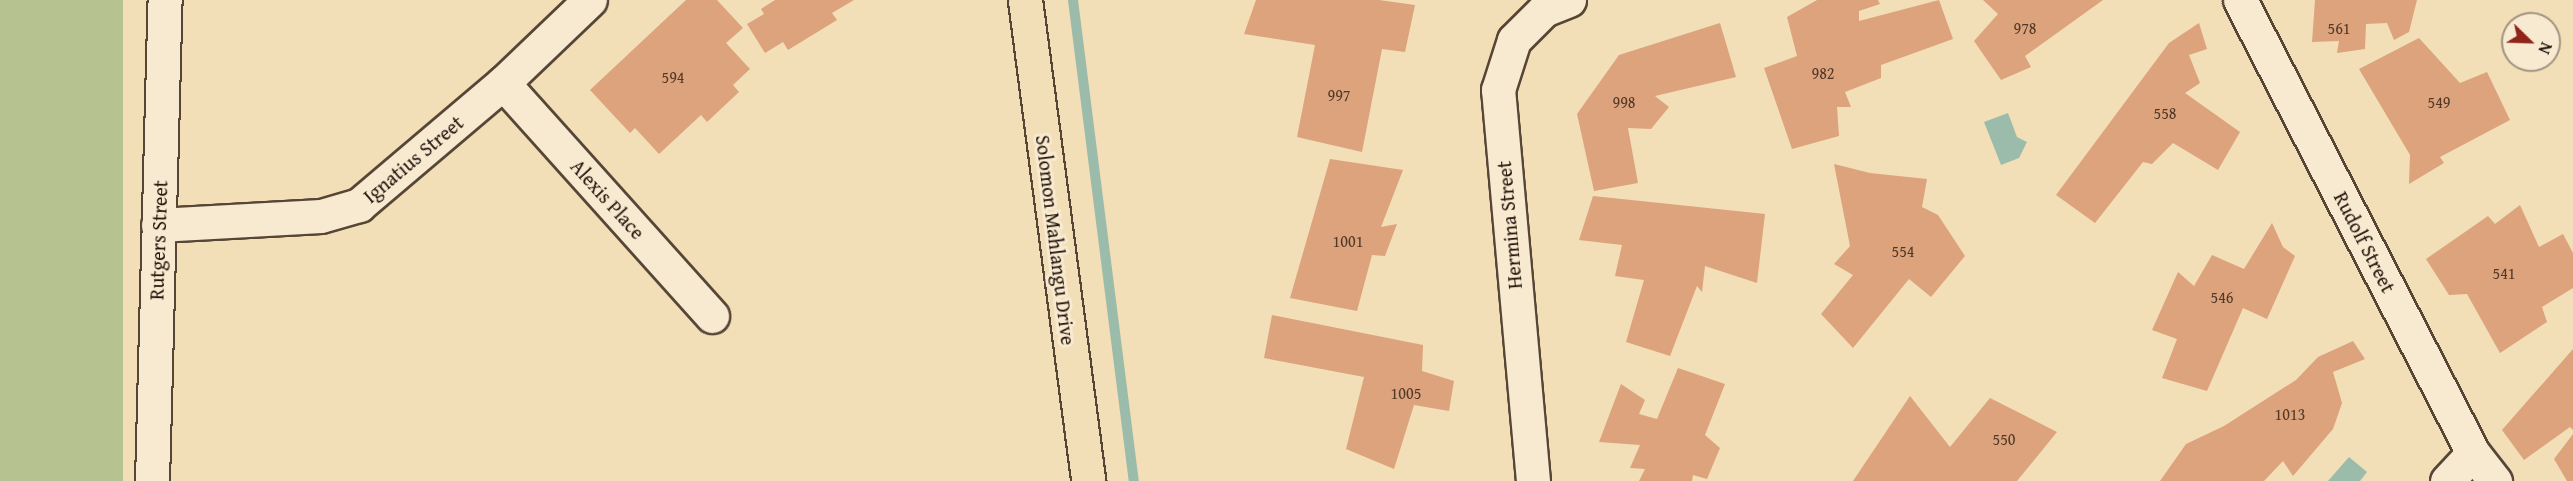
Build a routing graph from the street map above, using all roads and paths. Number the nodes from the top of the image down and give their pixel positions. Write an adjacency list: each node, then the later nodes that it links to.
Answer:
1 (165, 0): 7 (street, Rutgers Street)
2 (590, 0): 6 (street, Ignatius Street)
3 (1025, 0): 11 (main road, Solomon Mahlangu Drive)
4 (1569, 0): 12 (street, Hermina Street)
5 (2240, 0): 9 (street, Rudolf Street)
6 (503, 82): 7 (street, Ignatius Street); 8 (street, Alexis Place)
7 (158, 225): 10 (street, Rutgers Street)
8 (712, 316)
9 (2473, 453): 13 (street); 14 (street, Rudolf Street)
10 (152, 481)
11 (1088, 481)
12 (1533, 481)
13 (2447, 481)
14 (2495, 481)

